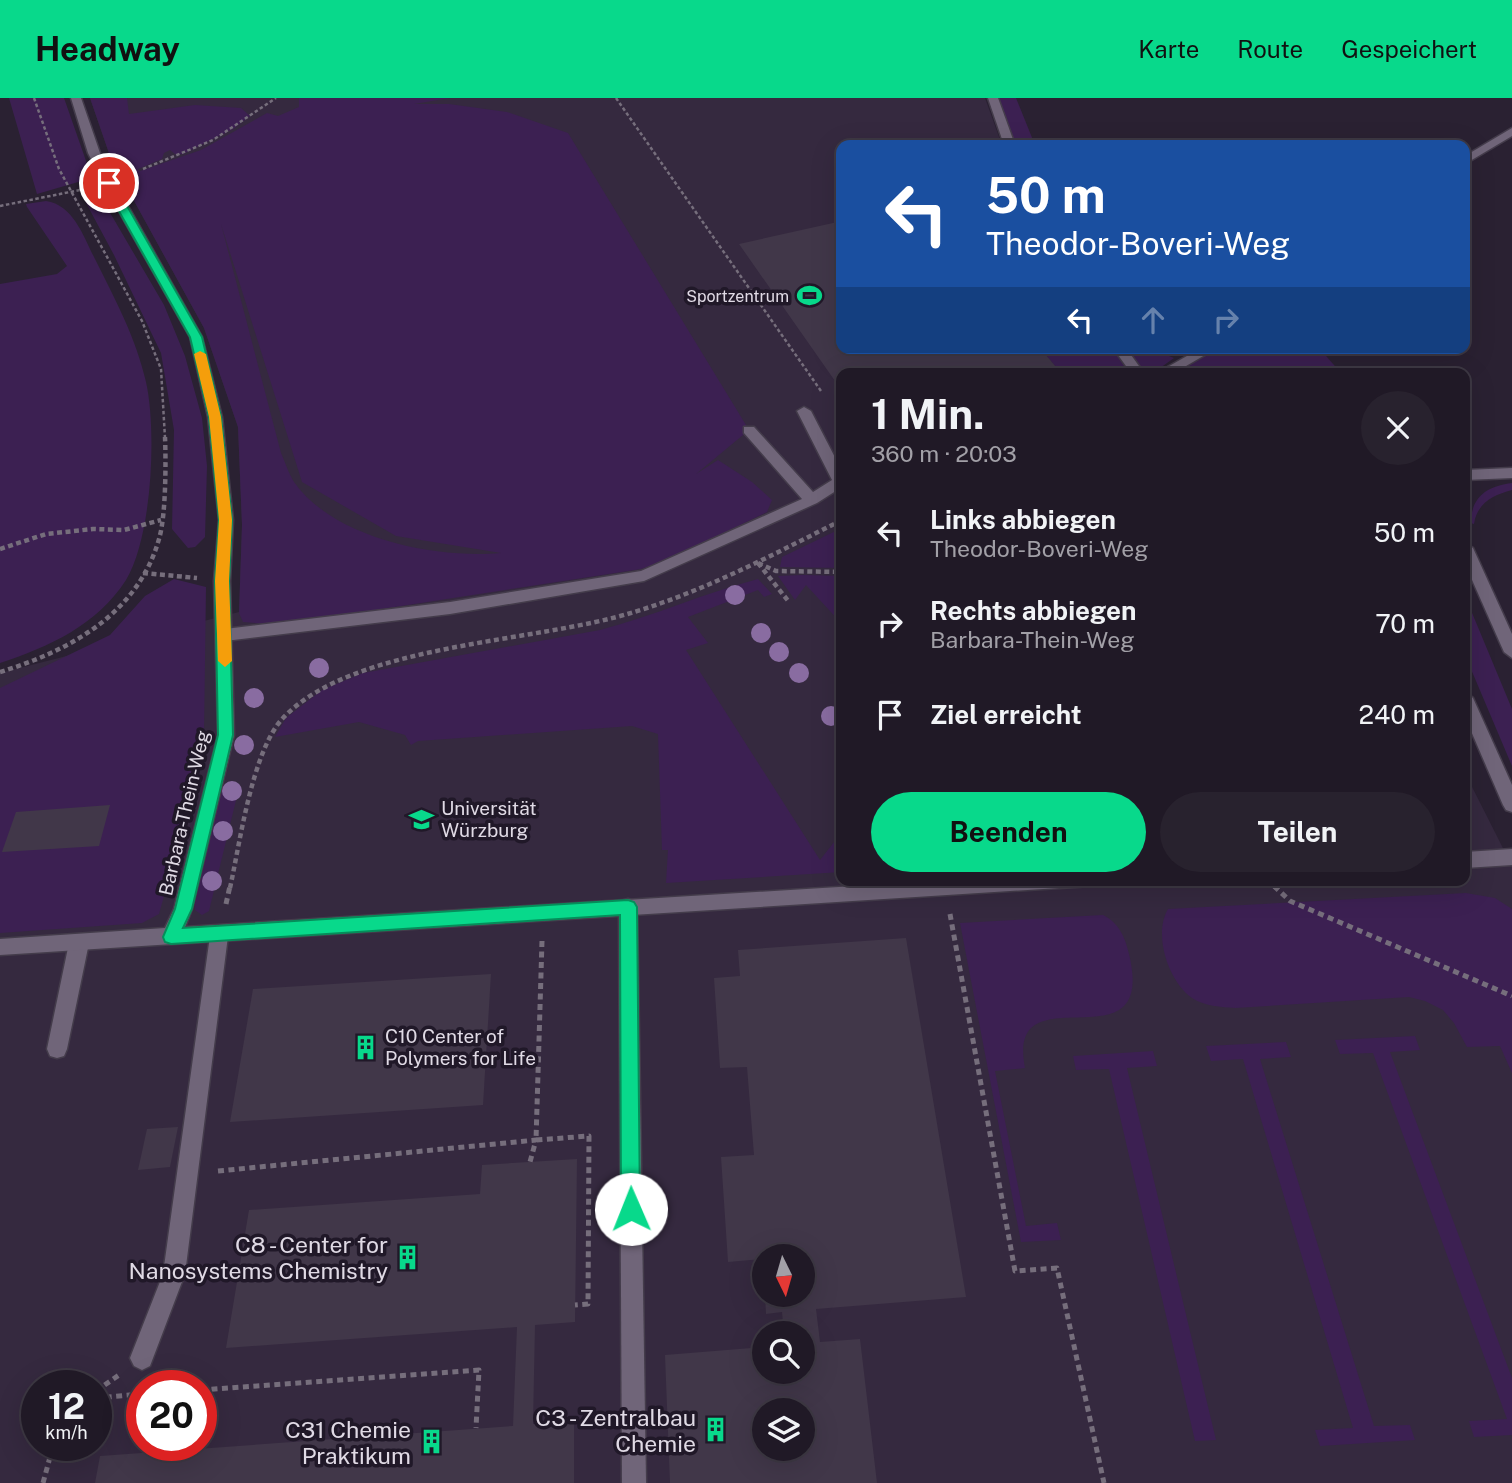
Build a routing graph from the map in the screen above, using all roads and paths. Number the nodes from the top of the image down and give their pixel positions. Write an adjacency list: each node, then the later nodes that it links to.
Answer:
1 (34, 98): 11 (path)
2 (76, 98): 10 (street, Barbara-Thein-Weg)
3 (276, 98): 9 (path)
4 (616, 98): 17 (path)
5 (993, 98): 7 (street)
6 (1512, 131): 8 (street)
7 (1008, 140)
8 (1470, 158)
9 (143, 169)
10 (109, 183): 11 (path); 32 (street, Barbara-Thein-Weg)
11 (72, 192): 12 (path); 25 (path)
12 (0, 206)
13 (1124, 354): 15 (street)
14 (1199, 354): 16 (street)
15 (1134, 368)
16 (1172, 368)
17 (826, 398)
18 (804, 411): 20 (street)
19 (749, 430): 24 (street)
20 (836, 473)
21 (1512, 473): 22 (street)
22 (1470, 475)
23 (836, 484): 24 (street)
24 (812, 500): 34 (street)
25 (161, 520): 27 (path); 31 (path)
26 (836, 523): 29 (path)
27 (0, 549)
28 (1470, 559): 35 (street)
29 (757, 562): 30 (path); 33 (path); 46 (path)
30 (836, 572)
31 (143, 573): 32 (path); 36 (path)
32 (222, 581): 34 (street, Barbara-Thein-Weg)
33 (789, 602)
34 (225, 635): 47 (street, Barbara-Thein-Weg)
35 (1512, 652)
36 (0, 672)
37 (1470, 709): 38 (street)
38 (1512, 805)
39 (1512, 857): 40 (street)
40 (1470, 860)
41 (992, 886): 43 (street)
42 (1273, 886): 50 (path)
43 (946, 889): 44 (street); 62 (path)
44 (628, 907): 45 (street); 61 (street)
45 (543, 914): 46 (street); 52 (path)
46 (219, 936): 47 (street); 54 (street)
47 (171, 937): 48 (street)
48 (79, 943): 49 (street); 51 (street)
49 (0, 947)
50 (1512, 996)
51 (57, 1049)
52 (536, 1140): 53 (path); 54 (path); 55 (path)
53 (530, 1162)
54 (189, 1174): 56 (street)
55 (575, 1304)
56 (142, 1357)
57 (217, 1389): 58 (path)
58 (476, 1428)
59 (49, 1461): 60 (path)
60 (43, 1483)
61 (634, 1483)
62 (1104, 1483)

